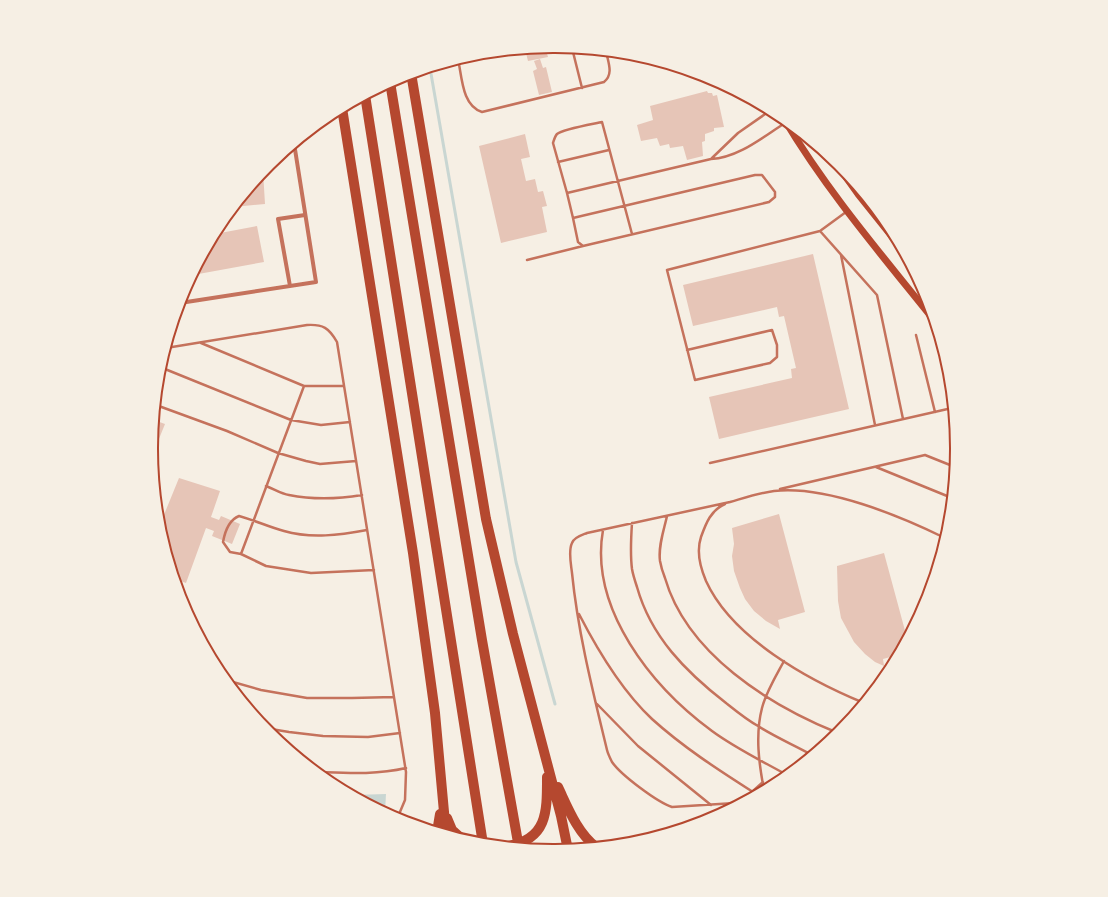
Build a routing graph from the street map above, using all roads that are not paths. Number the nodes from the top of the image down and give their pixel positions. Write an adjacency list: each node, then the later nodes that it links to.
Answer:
1 (573, 54): 6 (lane)
2 (607, 56): 6 (lane)
3 (459, 65): 6 (lane)
4 (412, 80): 75 (highway)
5 (391, 88): 90 (highway)
6 (582, 88)
7 (366, 101): 89 (highway)
8 (343, 114): 82 (highway)
9 (765, 114): 14 (lane)
10 (780, 125): 14 (lane)
11 (794, 135): 19 (main road)
12 (295, 149): 20 (street)
13 (609, 150): 15 (lane); 15 (lane); 16 (lane)
14 (711, 159): 16 (lane)
15 (558, 162): 17 (lane)
16 (618, 182): 17 (lane); 18 (lane)
17 (567, 193): 21 (lane)
18 (625, 206): 21 (lane); 23 (lane); 23 (lane)
19 (846, 211): 22 (lane); 29 (main road)
20 (305, 215): 27 (street); 27 (street)
21 (573, 218): 24 (lane)
22 (820, 231): 25 (lane); 33 (lane)
23 (632, 234): 24 (lane)
24 (584, 246): 26 (lane)
25 (840, 253): 40 (lane); 43 (lane)
26 (527, 260)
27 (290, 286): 28 (street)
28 (187, 302)
29 (923, 307)
30 (916, 335): 39 (lane)
31 (199, 343): 32 (lane); 35 (lane); 36 (lane)
32 (172, 347)
33 (687, 350): 33 (lane)
34 (166, 370): 41 (lane)
35 (304, 386): 36 (lane); 41 (lane)
36 (344, 386): 42 (lane)
37 (161, 407): 44 (lane)
38 (947, 409): 39 (lane)
39 (935, 412): 40 (lane)
40 (904, 419): 43 (lane)
41 (291, 420): 42 (lane); 44 (lane)
42 (350, 422): 45 (lane)
43 (875, 426): 46 (lane)
44 (278, 453): 45 (lane); 49 (lane)
45 (356, 461): 51 (lane)
46 (710, 464)
47 (949, 465): 48 (lane)
48 (875, 467): 50 (lane); 52 (lane)
49 (266, 486): 51 (lane); 55 (lane)
50 (774, 491): 53 (lane); 59 (lane)
51 (362, 495): 57 (lane)
52 (946, 496)
53 (730, 502): 54 (lane); 63 (lane)
54 (666, 516): 56 (lane); 65 (lane)
55 (253, 520): 57 (lane); 60 (lane); 60 (lane)
56 (632, 523): 58 (lane); 69 (lane)
57 (367, 530): 61 (lane)
58 (603, 530): 62 (lane); 74 (lane)
59 (940, 535)
60 (241, 554): 61 (lane)
61 (374, 570): 66 (lane)
62 (578, 612): 68 (lane); 81 (lane)
63 (784, 661): 65 (lane); 67 (lane)
64 (236, 683): 66 (lane)
65 (766, 696): 69 (lane); 71 (lane)
66 (394, 697): 72 (lane)
67 (858, 700)
68 (596, 703): 84 (lane); 84 (lane)
69 (758, 727): 73 (lane); 74 (lane)
70 (276, 730): 72 (lane)
71 (832, 730)
72 (400, 733): 76 (lane)
73 (807, 752)
74 (759, 760): 78 (lane); 79 (lane)
75 (547, 765): 91 (highway); 92 (highway); 93 (highway)
76 (406, 768): 77 (lane); 85 (lane)
77 (328, 772)
78 (781, 772)
79 (763, 782): 80 (lane)
80 (758, 788)
81 (752, 791)
82 (442, 800): 86 (highway); 87 (highway); 88 (highway)
83 (728, 804): 84 (lane)
84 (711, 805)
85 (400, 813)
86 (438, 826)
87 (445, 829)
88 (453, 831)
89 (482, 837)
90 (518, 842)
91 (521, 842)
92 (590, 842)
93 (567, 844)

